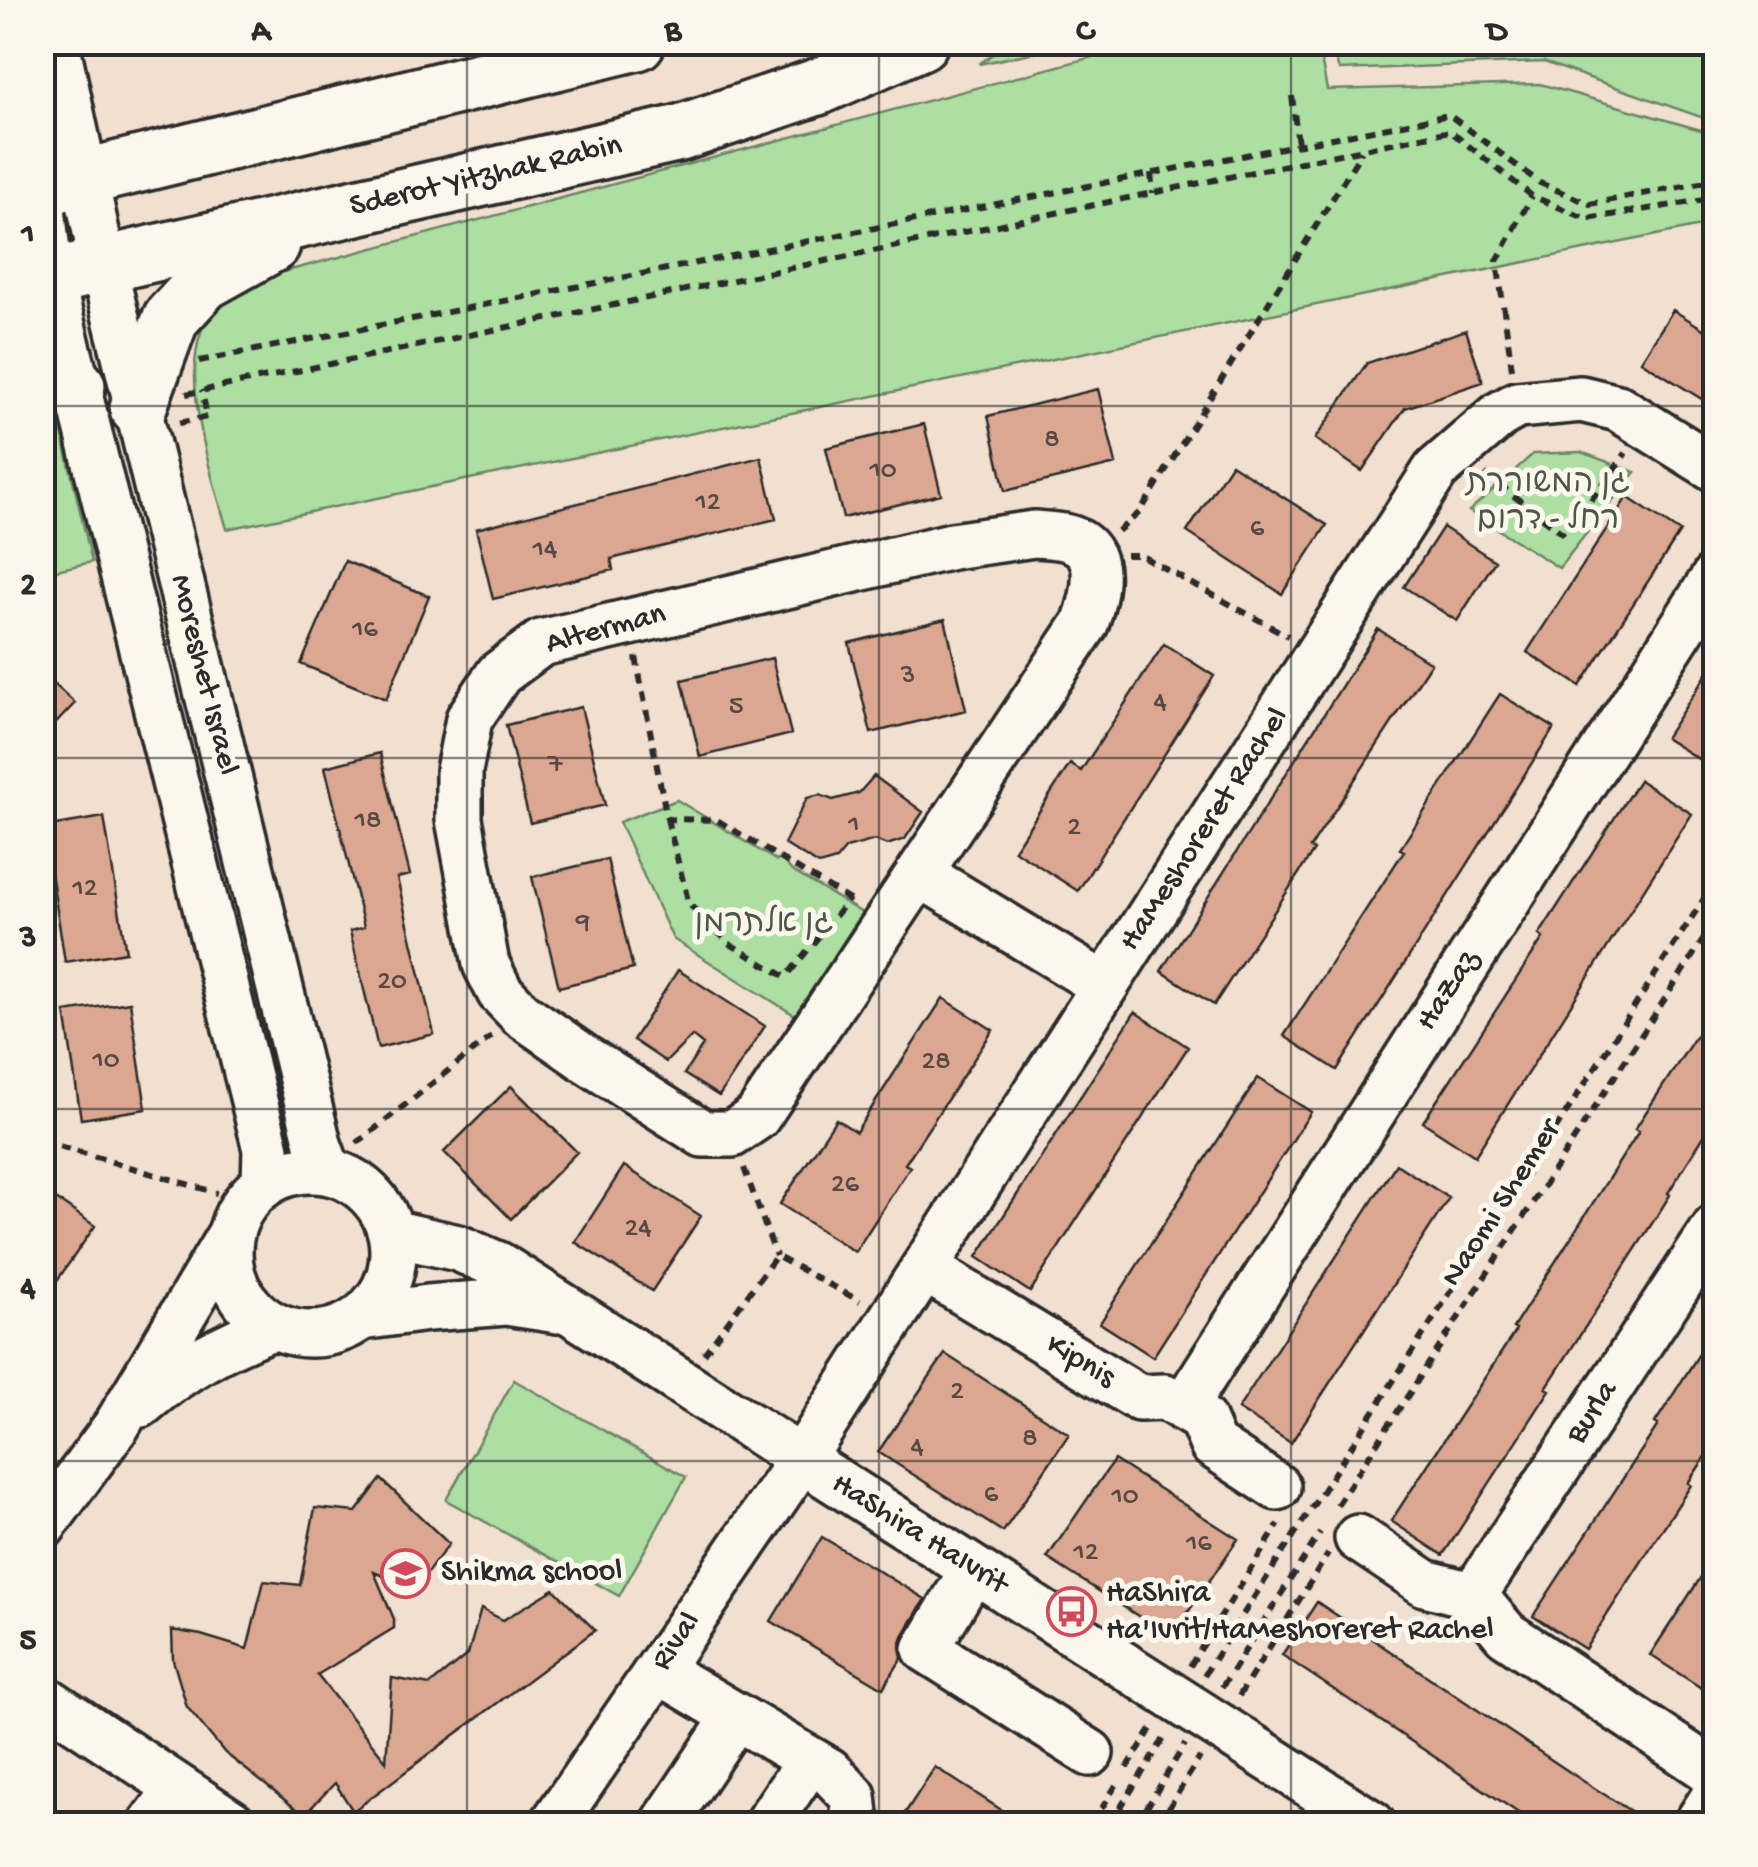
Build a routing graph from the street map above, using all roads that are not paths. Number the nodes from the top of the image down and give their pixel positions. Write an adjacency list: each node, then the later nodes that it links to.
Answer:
1 (56, 42): 4 (street)
2 (637, 42): 4 (main road)
3 (920, 42): 5 (main road, Sderot Yitzhak Rabin)
4 (56, 191): 6 (street, Moreshet Israel); 7 (street, Moreshet Israel)
5 (328, 213): 6 (main road, Sderot Yitzhak Rabin); 9 (main road)
6 (104, 265): 7 (main road, Sderot Yitzhak Rabin); 9 (street, Moreshet Israel)
7 (46, 278): 8 (street, Moreshet Israel)
8 (60, 369): 15 (street, Moreshet Israel)
9 (150, 412): 14 (street, Moreshet Israel)
10 (1716, 469): 13 (street, HaMeshoreret Rachel)
11 (1716, 575): 23 (street, HaZaz)
12 (920, 874): 12 (street, Alterman); 13 (street)
13 (1104, 986): 19 (street, HaMeshoreret Rachel)
14 (336, 1162): 15 (street); 18 (street)
15 (265, 1184): 16 (street)
16 (224, 1214): 22 (street); 24 (street)
17 (1716, 1227): 30 (street, Burla)
18 (391, 1233): 20 (street, HaShira HaIvrit); 21 (street)
19 (924, 1268): 23 (street, Kipnis); 25 (street, HaMeshoreret Rachel)
20 (567, 1311): 21 (street, HaShira HaIvrit); 25 (street, HaShira HaIvrit)
21 (361, 1317): 22 (street)
22 (275, 1326): 24 (street)
23 (1183, 1408): 26 (street)
24 (116, 1424): 27 (street)
25 (801, 1460): 29 (street, HaShira HaIvrit); 31 (street, Rival)
26 (1295, 1496)
27 (42, 1527)
28 (1344, 1528): 30 (street)
29 (973, 1570): 34 (street); 45 (street, HaShira HaIvrit)
30 (1472, 1599): 36 (street)
31 (658, 1670): 33 (street); 41 (street, Rival)
32 (42, 1697): 37 (street)
33 (736, 1716): 35 (street); 42 (street)
34 (1090, 1753)
35 (810, 1760): 43 (street); 44 (street)
36 (1716, 1774)
37 (178, 1788): 39 (street); 40 (street)
38 (1716, 1794): 46 (street)
39 (152, 1824)
40 (233, 1824)
41 (554, 1824)
42 (664, 1824)
43 (766, 1824)
44 (856, 1824)
45 (1372, 1824)
46 (1697, 1824)

